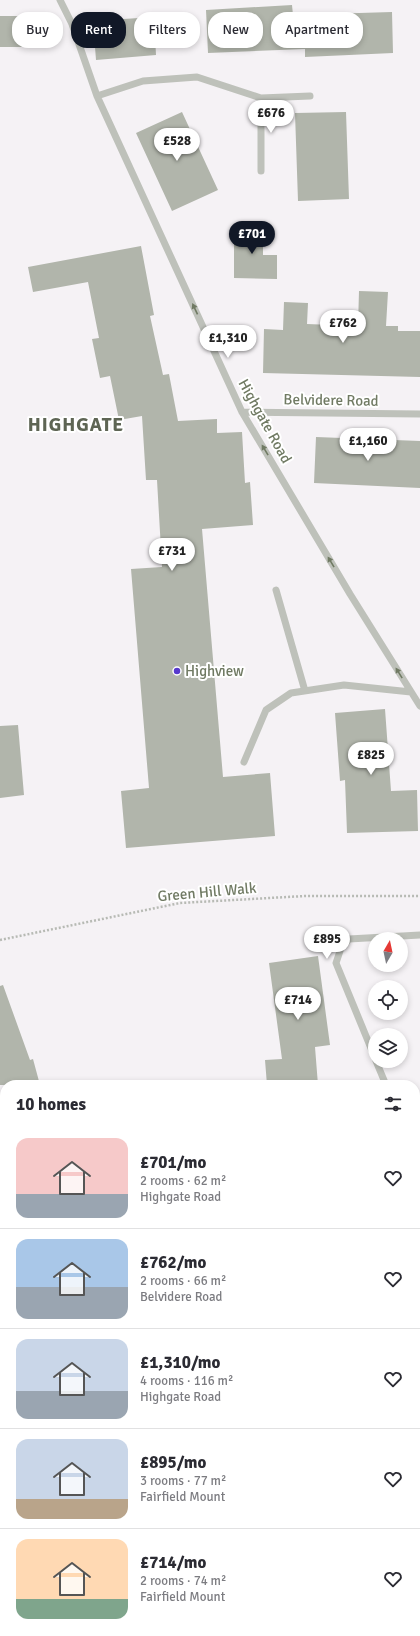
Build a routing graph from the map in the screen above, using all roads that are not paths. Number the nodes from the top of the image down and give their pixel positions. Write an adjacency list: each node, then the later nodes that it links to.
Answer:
1 (60, 0): 2 (street, Highgate Road)
2 (97, 96): 4 (street); 6 (street, Highgate Road, one-way to 2)
3 (310, 96): 4 (street)
4 (261, 98): 5 (street)
5 (261, 171)
6 (242, 412): 7 (street, Belvidere Road); 10 (street, Highgate Road, one-way to 6)
7 (420, 414)
8 (276, 590): 9 (street)
9 (305, 691): 10 (street); 12 (street)
10 (411, 692): 11 (street, Highgate Road)
11 (420, 706)
12 (244, 762)
13 (420, 935): 14 (street)
14 (368, 1041)
15 (379, 1068): 16 (street)
16 (384, 1080)

